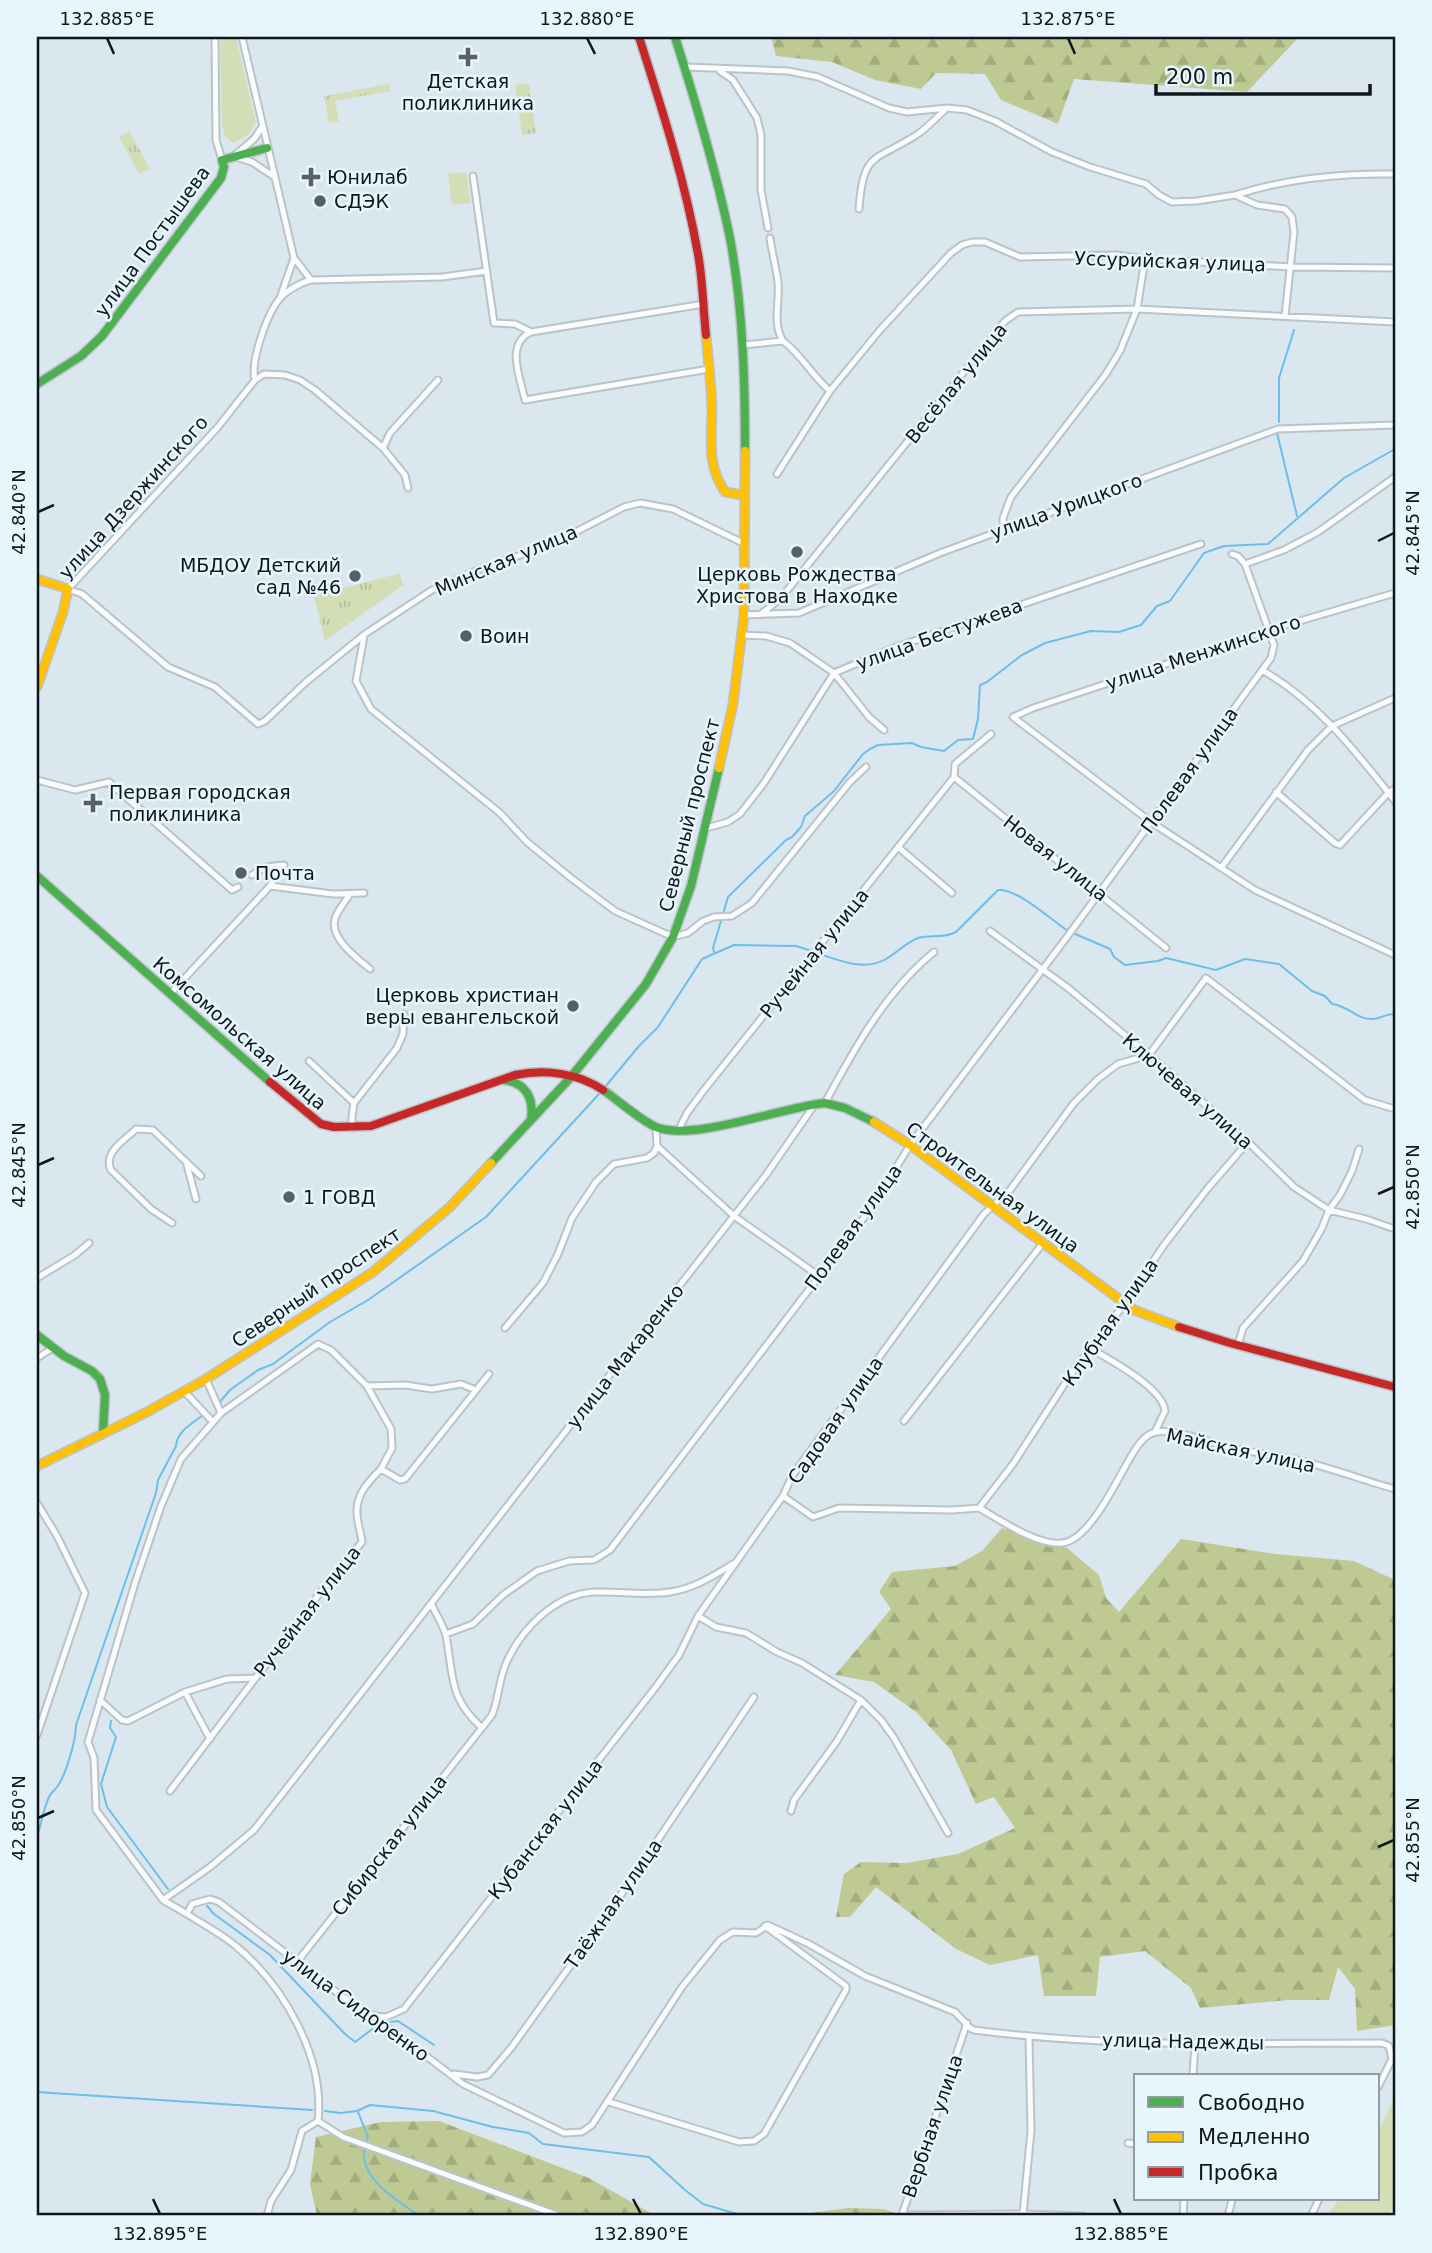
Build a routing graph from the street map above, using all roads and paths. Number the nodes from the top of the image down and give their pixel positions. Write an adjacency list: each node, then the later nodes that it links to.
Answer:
1 (242, 37): 8 (street)
2 (639, 37): 26 (main road)
3 (675, 37): 5 (main road, Северный проспект)
4 (215, 40): 11 (street, улица Постышева)
5 (685, 67): 6 (street); 32 (main road, Северный проспект)
6 (717, 69): 7 (street); 17 (street)
7 (947, 108): 15 (street); 16 (street)
8 (262, 127): 9 (street); 10 (street)
9 (267, 148): 10 (main road); 14 (street)
10 (232, 156): 11 (main road); 14 (street)
11 (222, 160): 36 (main road, улица Постышева)
12 (1395, 174): 15 (street)
13 (473, 176): 23 (street)
14 (274, 177): 19 (street)
15 (1235, 195): 21 (street)
16 (859, 209)
17 (768, 228)
18 (770, 238): 31 (street)
19 (294, 258): 24 (street); 25 (street)
20 (1145, 259): 21 (street, Уссурийская улица); 27 (street); 37 (street, Уссурийская улица)
21 (1291, 267): 22 (street, Уссурийская улица); 28 (street)
22 (1395, 268)
23 (487, 271): 24 (street); 30 (street)
24 (311, 280): 25 (street)
25 (279, 299): 34 (street)
26 (704, 304): 30 (street); 33 (main road)
27 (1136, 309): 28 (street, Весёлая улица); 44 (street); 52 (street, Весёлая улица)
28 (1285, 316): 29 (street, Весёлая улица)
29 (1395, 322)
30 (531, 332): 33 (street)
31 (783, 341): 32 (street); 37 (street)
32 (743, 345): 43 (main road, Северный проспект)
33 (709, 369): 43 (main road)
34 (256, 379): 39 (street); 50 (street, улица Дзержинского)
35 (438, 380): 39 (street)
36 (37, 384)
37 (830, 391): 40 (street)
38 (1395, 425): 44 (street, улица Урицкого)
39 (383, 448): 42 (street)
40 (777, 474)
41 (1395, 477): 48 (street)
42 (408, 488)
43 (743, 495): 45 (main road, Северный проспект)
44 (1003, 529): 52 (street, улица Урицкого)
45 (743, 543): 53 (main road, Северный проспект); 55 (street, Минская улица)
46 (1201, 544): 58 (street, улица Бестужева)
47 (1232, 554): 48 (street)
48 (1245, 564): 54 (street, Полевая улица)
49 (37, 579): 50 (main road)
50 (68, 589): 55 (street, Минская улица); 59 (main road, улица Дзержинского)
51 (1395, 593): 54 (street, улица Менжинского)
52 (761, 614): 53 (street, улица Урицкого)
53 (744, 615): 56 (main road, Северный проспект)
54 (1269, 630): 57 (street, Полевая улица); 70 (street, улица Менжинского)
55 (365, 634): 83 (street)
56 (742, 635): 58 (street); 71 (main road, Северный проспект)
57 (1262, 670): 61 (street); 70 (street, Полевая улица)
58 (834, 673): 62 (street); 71 (street, улица Бестужева)
59 (37, 687)
60 (1395, 698): 61 (street)
61 (1332, 726): 67 (street); 68 (street)
62 (884, 730)
63 (991, 734): 65 (street)
64 (866, 767): 83 (street)
65 (954, 777): 72 (street, Ручейная улица); 78 (street, Новая улица)
66 (37, 780): 77 (street)
67 (1392, 791): 68 (street); 69 (street)
68 (1276, 792): 73 (street)
69 (1395, 801)
70 (1152, 822): 73 (street); 78 (street, Полевая улица)
71 (706, 828): 83 (main road, Северный проспект)
72 (898, 847): 81 (street); 102 (street, Ручейная улица)
73 (1221, 868): 86 (street)
74 (252, 875): 76 (street)
75 (37, 876): 89 (main road, Комсомольская улица)
76 (270, 886): 80 (street); 89 (street)
77 (238, 887)
78 (1100, 892): 84 (street, Новая улица); 88 (street, Полевая улица)
79 (364, 893): 80 (street)
80 (350, 894): 87 (street)
81 (952, 894)
82 (990, 931): 88 (street, Ключевая улица)
83 (673, 937): 93 (main road, Северный проспект)
84 (1166, 948)
85 (934, 952): 96 (street)
86 (1395, 955)
87 (370, 969)
88 (1043, 969): 91 (street, Ключевая улица); 104 (street, Полевая улица)
89 (170, 994): 101 (main road, Комсомольская улица)
90 (404, 1014): 95 (street)
91 (1149, 1055): 98 (street); 103 (street, Ключевая улица); 110 (street, Садовая улица)
92 (309, 1061): 95 (street)
93 (571, 1077): 94 (main road, Комсомольская улица); 99 (main road, Северный проспект); 100 (main road, Строительная улица)
94 (501, 1080): 99 (main road); 101 (main road, Комсомольская улица)
95 (355, 1103): 101 (street)
96 (825, 1103): 97 (main road, Строительная улица); 104 (main road, Строительная улица)
97 (815, 1104): 102 (main road, Строительная улица); 112 (street, улица Макаренко)
98 (1395, 1108)
99 (530, 1123): 127 (main road, Северный проспект)
100 (656, 1127): 102 (main road, Строительная улица); 105 (street)
101 (352, 1128)
102 (678, 1131)
103 (1248, 1142): 111 (street, Ключевая улица); 119 (street, Клубная улица)
104 (910, 1145): 110 (main road, Строительная улица); 117 (street, Полевая улица)
105 (657, 1146): 112 (street); 120 (street)
106 (1359, 1149): 111 (street)
107 (186, 1162): 108 (street); 109 (street); 113 (street)
108 (201, 1176)
109 (197, 1199)
110 (992, 1206): 116 (main road, Строительная улица); 140 (street, Садовая улица)
111 (1329, 1210): 114 (street, Ключевая улица); 122 (street)
112 (734, 1216): 117 (street); 144 (street, улица Макаренко)
113 (172, 1223)
114 (1395, 1229)
115 (89, 1243): 118 (street)
116 (1043, 1243): 119 (main road, Строительная улица); 133 (street)
117 (819, 1276): 146 (street, Полевая улица)
118 (37, 1278)
119 (1125, 1303): 122 (main road, Строительная улица); 124 (street, Клубная улица)
120 (505, 1328)
121 (37, 1335): 123 (main road)
122 (1238, 1345): 129 (main road, Строительная улица)
123 (53, 1348): 125 (street); 136 (main road)
124 (1090, 1348): 135 (street); 142 (street, Клубная улица)
125 (37, 1358)
126 (489, 1374): 130 (street)
127 (206, 1378): 131 (main road, Северный проспект); 132 (street)
128 (367, 1386): 130 (street); 132 (street, Ручейная улица); 138 (street, Ручейная улица)
129 (1395, 1387)
130 (476, 1390): 138 (street)
131 (184, 1391): 134 (street); 136 (main road, Северный проспект)
132 (220, 1412): 134 (street)
133 (904, 1421)
134 (213, 1422): 150 (street)
135 (1155, 1432): 139 (street, Майская улица); 142 (street, Майская улица)
136 (103, 1433): 137 (main road, Северный проспект)
137 (37, 1465)
138 (381, 1469): 147 (street, Ручейная улица)
139 (1395, 1489)
140 (783, 1496): 142 (street); 143 (street, Садовая улица)
141 (37, 1503): 152 (street)
142 (979, 1508)
143 (735, 1564): 145 (street, Садовая улица); 153 (street, Сибирская улица)
144 (432, 1605): 146 (street); 159 (street, улица Макаренко)
145 (698, 1616): 151 (street); 163 (street, Кубанская улица)
146 (446, 1634): 153 (street)
147 (255, 1678): 148 (street); 155 (street, Ручейная улица)
148 (185, 1692): 150 (street); 155 (street)
149 (754, 1697): 167 (street, Таёжная улица)
150 (100, 1700): 159 (street)
151 (861, 1700): 157 (street); 158 (street)
152 (40, 1718): 154 (street)
153 (482, 1728): 162 (street, Сибирская улица)
154 (37, 1735)
155 (209, 1739): 156 (street, Ручейная улица)
156 (170, 1791)
157 (791, 1811)
158 (948, 1833)
159 (163, 1900): 160 (street)
160 (187, 1914): 162 (street, улица Сидоренко); 171 (street)
161 (765, 1926): 164 (street); 170 (street, улица Сидоренко); 170 (street)
162 (297, 1962): 163 (street, улица Сидоренко)
163 (372, 2015): 167 (street, улица Сидоренко)
164 (967, 2023): 165 (street, улица Надежды); 179 (street, Вербная улица)
165 (1029, 2037): 166 (street, улица Надежды); 176 (street)
166 (1195, 2043): 168 (street); 169 (street, улица Надежды)
167 (451, 2074): 170 (street, улица Сидоренко)
168 (1193, 2074)
169 (1380, 2083)
170 (609, 2102)
171 (318, 2121): 177 (street); 178 (street)
172 (1128, 2143): 173 (street)
173 (1134, 2144)
174 (1232, 2200): 181 (street)
175 (1319, 2200): 182 (street)
176 (1023, 2214): 179 (street, Вербная улица); 180 (street, Вербная улица)
177 (267, 2216)
178 (556, 2216)
179 (901, 2216)
180 (1084, 2216)
181 (1228, 2216)
182 (1311, 2216)

